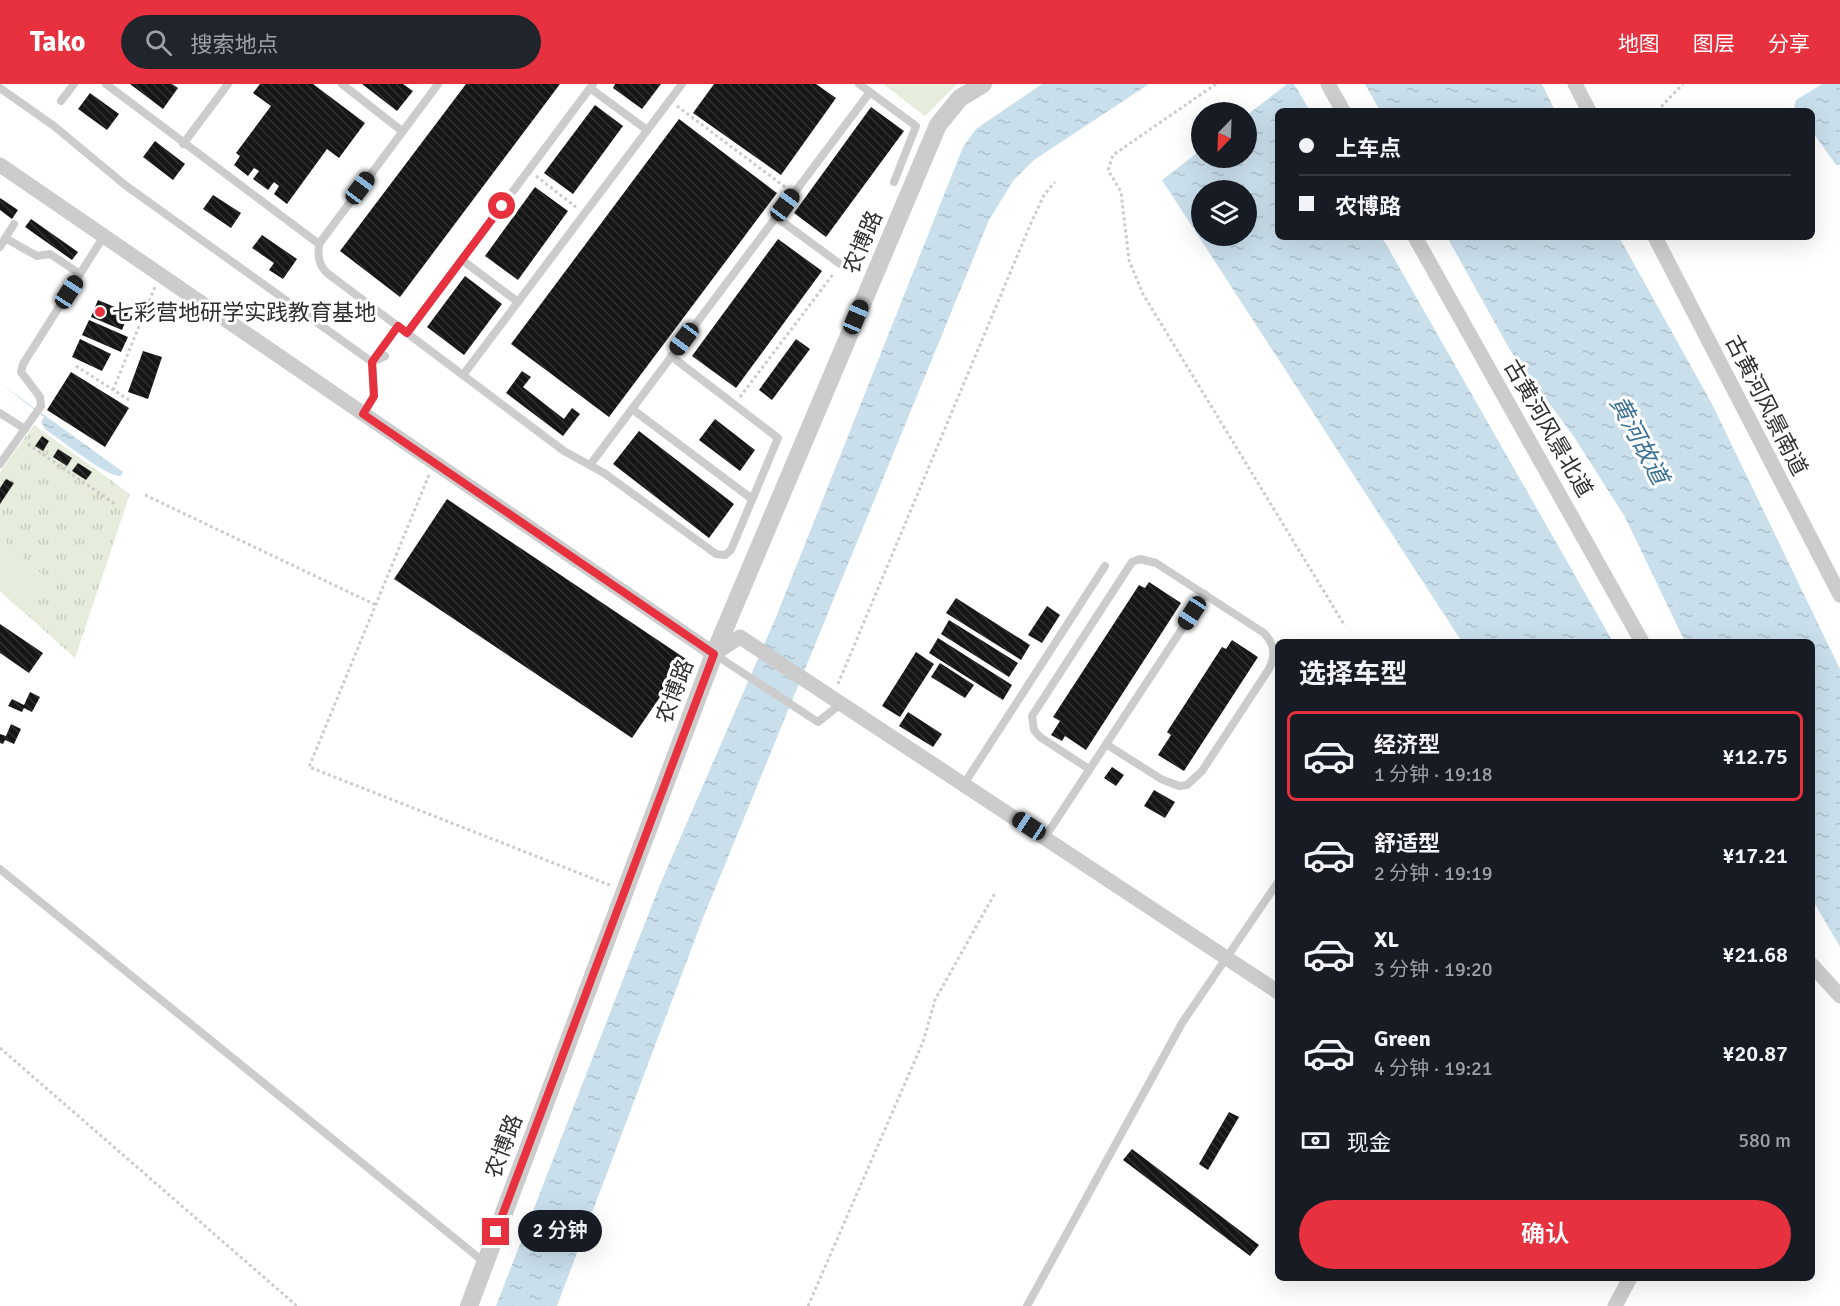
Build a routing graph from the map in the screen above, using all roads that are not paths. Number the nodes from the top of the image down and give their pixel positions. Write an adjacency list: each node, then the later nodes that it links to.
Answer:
1 (74, 84): 14 (lane)
2 (106, 84): 19 (lane)
3 (228, 84): 19 (lane)
4 (342, 84): 18 (lane)
5 (438, 84): 18 (lane)
6 (682, 84): 17 (lane)
7 (859, 84): 13 (lane)
8 (982, 84): 51 (street, 农博路)
9 (1328, 84): 15 (street)
10 (1575, 84): 16 (street)
11 (592, 86): 17 (lane); 30 (lane)
12 (0, 88): 38 (lane)
13 (870, 92): 21 (lane); 22 (lane)
14 (61, 102)
15 (1341, 108)
16 (1587, 108)
17 (647, 130): 33 (lane)
18 (402, 131): 28 (lane)
19 (183, 144): 28 (lane)
20 (0, 165): 24 (street)
21 (894, 182)
22 (776, 217): 31 (lane); 37 (lane)
23 (14, 224): 25 (lane)
24 (104, 236): 32 (lane); 42 (street)
25 (6, 238): 29 (lane); 32 (lane)
26 (1416, 240): 50 (street, 古黄河风景北道)
27 (1657, 240): 49 (street, 古黄河风景南道)
28 (319, 244): 34 (lane)
29 (0, 247)
30 (462, 260): 33 (lane); 35 (lane)
31 (840, 264)
32 (80, 274): 43 (lane)
33 (518, 302): 39 (lane)
34 (398, 326): 35 (lane); 38 (lane)
35 (407, 333): 39 (lane)
36 (385, 356): 38 (lane)
37 (671, 356): 40 (lane); 46 (lane)
38 (372, 362): 42 (lane)
39 (463, 375): 45 (lane)
40 (632, 409): 45 (lane); 46 (lane)
41 (0, 414): 43 (lane)
42 (363, 414): 51 (street)
43 (25, 429): 44 (lane)
44 (0, 465)
45 (590, 465): 46 (lane)
46 (752, 499)
47 (1105, 566): 55 (lane)
48 (1205, 594): 53 (lane); 53 (lane); 54 (lane)
49 (1840, 595)
50 (1640, 639)
51 (714, 654): 52 (street); 52 (lane); 63 (street, 农博路)
52 (837, 700): 55 (street)
53 (1106, 744): 54 (lane)
54 (1089, 770): 56 (lane)
55 (964, 784): 56 (street)
56 (1045, 837): 59 (street)
57 (1, 873): 63 (lane)
58 (1275, 886): 59 (lane)
59 (1226, 957): 61 (street); 66 (lane)
60 (1815, 968): 62 (street)
61 (1275, 990)
62 (1840, 996)
63 (485, 1263): 65 (street, 农博路)
64 (1628, 1281): 67 (street)
65 (469, 1306)
66 (1027, 1306)
67 (1615, 1306)

